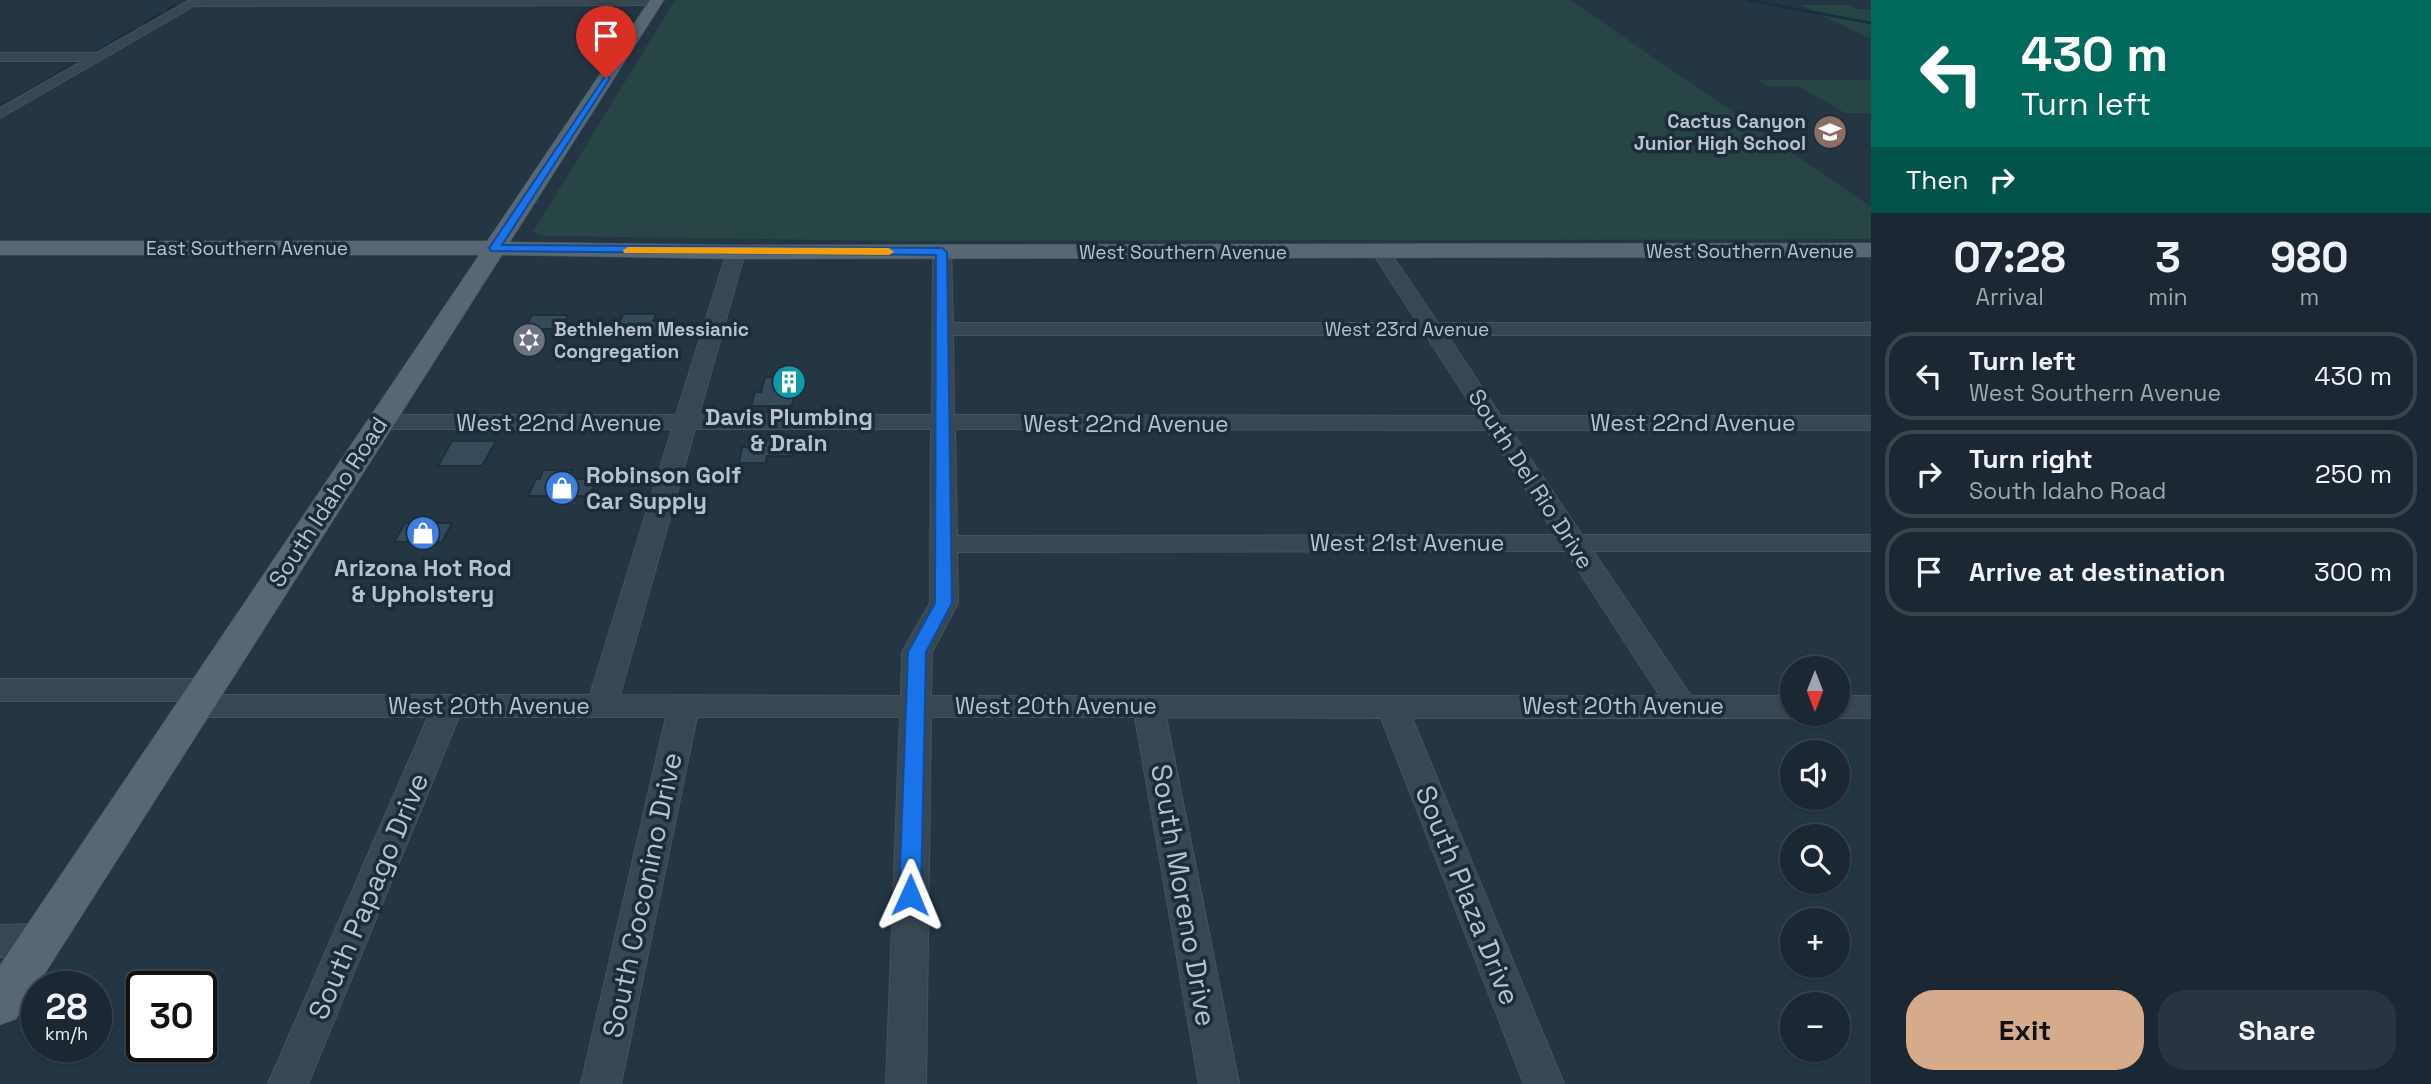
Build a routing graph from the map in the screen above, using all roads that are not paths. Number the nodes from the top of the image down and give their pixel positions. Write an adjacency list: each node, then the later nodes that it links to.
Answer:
1 (656, 1): 3 (street); 6 (main road, South Idaho Road)
2 (0, 57): 3 (street)
3 (98, 57): 4 (street)
4 (0, 114)
5 (0, 248): 6 (main road, East Southern Avenue)
6 (495, 248): 8 (main road, West Southern Avenue); 14 (main road, South Idaho Road)
7 (1871, 250): 10 (main road, West Southern Avenue)
8 (736, 252): 9 (main road, West Southern Avenue); 15 (street)
9 (942, 252): 10 (main road, West Southern Avenue); 12 (street)
10 (1381, 252): 11 (street, South Del Rio Drive)
11 (1432, 328): 12 (street, West 23rd Avenue); 13 (street, West 23rd Avenue); 18 (street, South Del Rio Drive)
12 (943, 329): 17 (street)
13 (1871, 329)
14 (381, 422): 15 (street, West 22nd Avenue); 23 (main road, South Idaho Road)
15 (685, 423): 17 (street, West 22nd Avenue); 24 (street)
16 (1871, 423): 18 (street, West 22nd Avenue)
17 (943, 424): 18 (street, West 22nd Avenue); 21 (street)
18 (1495, 424): 19 (street, South Del Rio Drive)
19 (1572, 543): 20 (street, West 21st Avenue); 21 (street, West 21st Avenue); 28 (street, South Del Rio Drive)
20 (1871, 543)
21 (944, 544): 26 (street)
22 (0, 690): 23 (street, West 20th Avenue)
23 (199, 698): 29 (street, West 20th Avenue); 34 (main road, South Idaho Road)
24 (602, 706): 25 (street, West 20th Avenue); 29 (street, West 20th Avenue)
25 (684, 706): 26 (street, West 20th Avenue); 38 (street, South Coconino Drive)
26 (914, 706): 30 (street, West 20th Avenue); 39 (street)
27 (1392, 706): 28 (street, West 20th Avenue); 30 (street, West 20th Avenue); 41 (street, South Plaza Drive)
28 (1682, 706): 31 (street, West 20th Avenue)
29 (448, 707): 37 (street, South Papago Drive)
30 (1149, 707): 40 (street, South Moreno Drive)
31 (1780, 707)
32 (1850, 707): 33 (street)
33 (1871, 707)
34 (41, 940): 35 (street); 36 (main road, South Idaho Road)
35 (0, 941)
36 (0, 1004)
37 (288, 1084)
38 (601, 1084)
39 (906, 1084)
40 (1219, 1084)
41 (1544, 1084)

